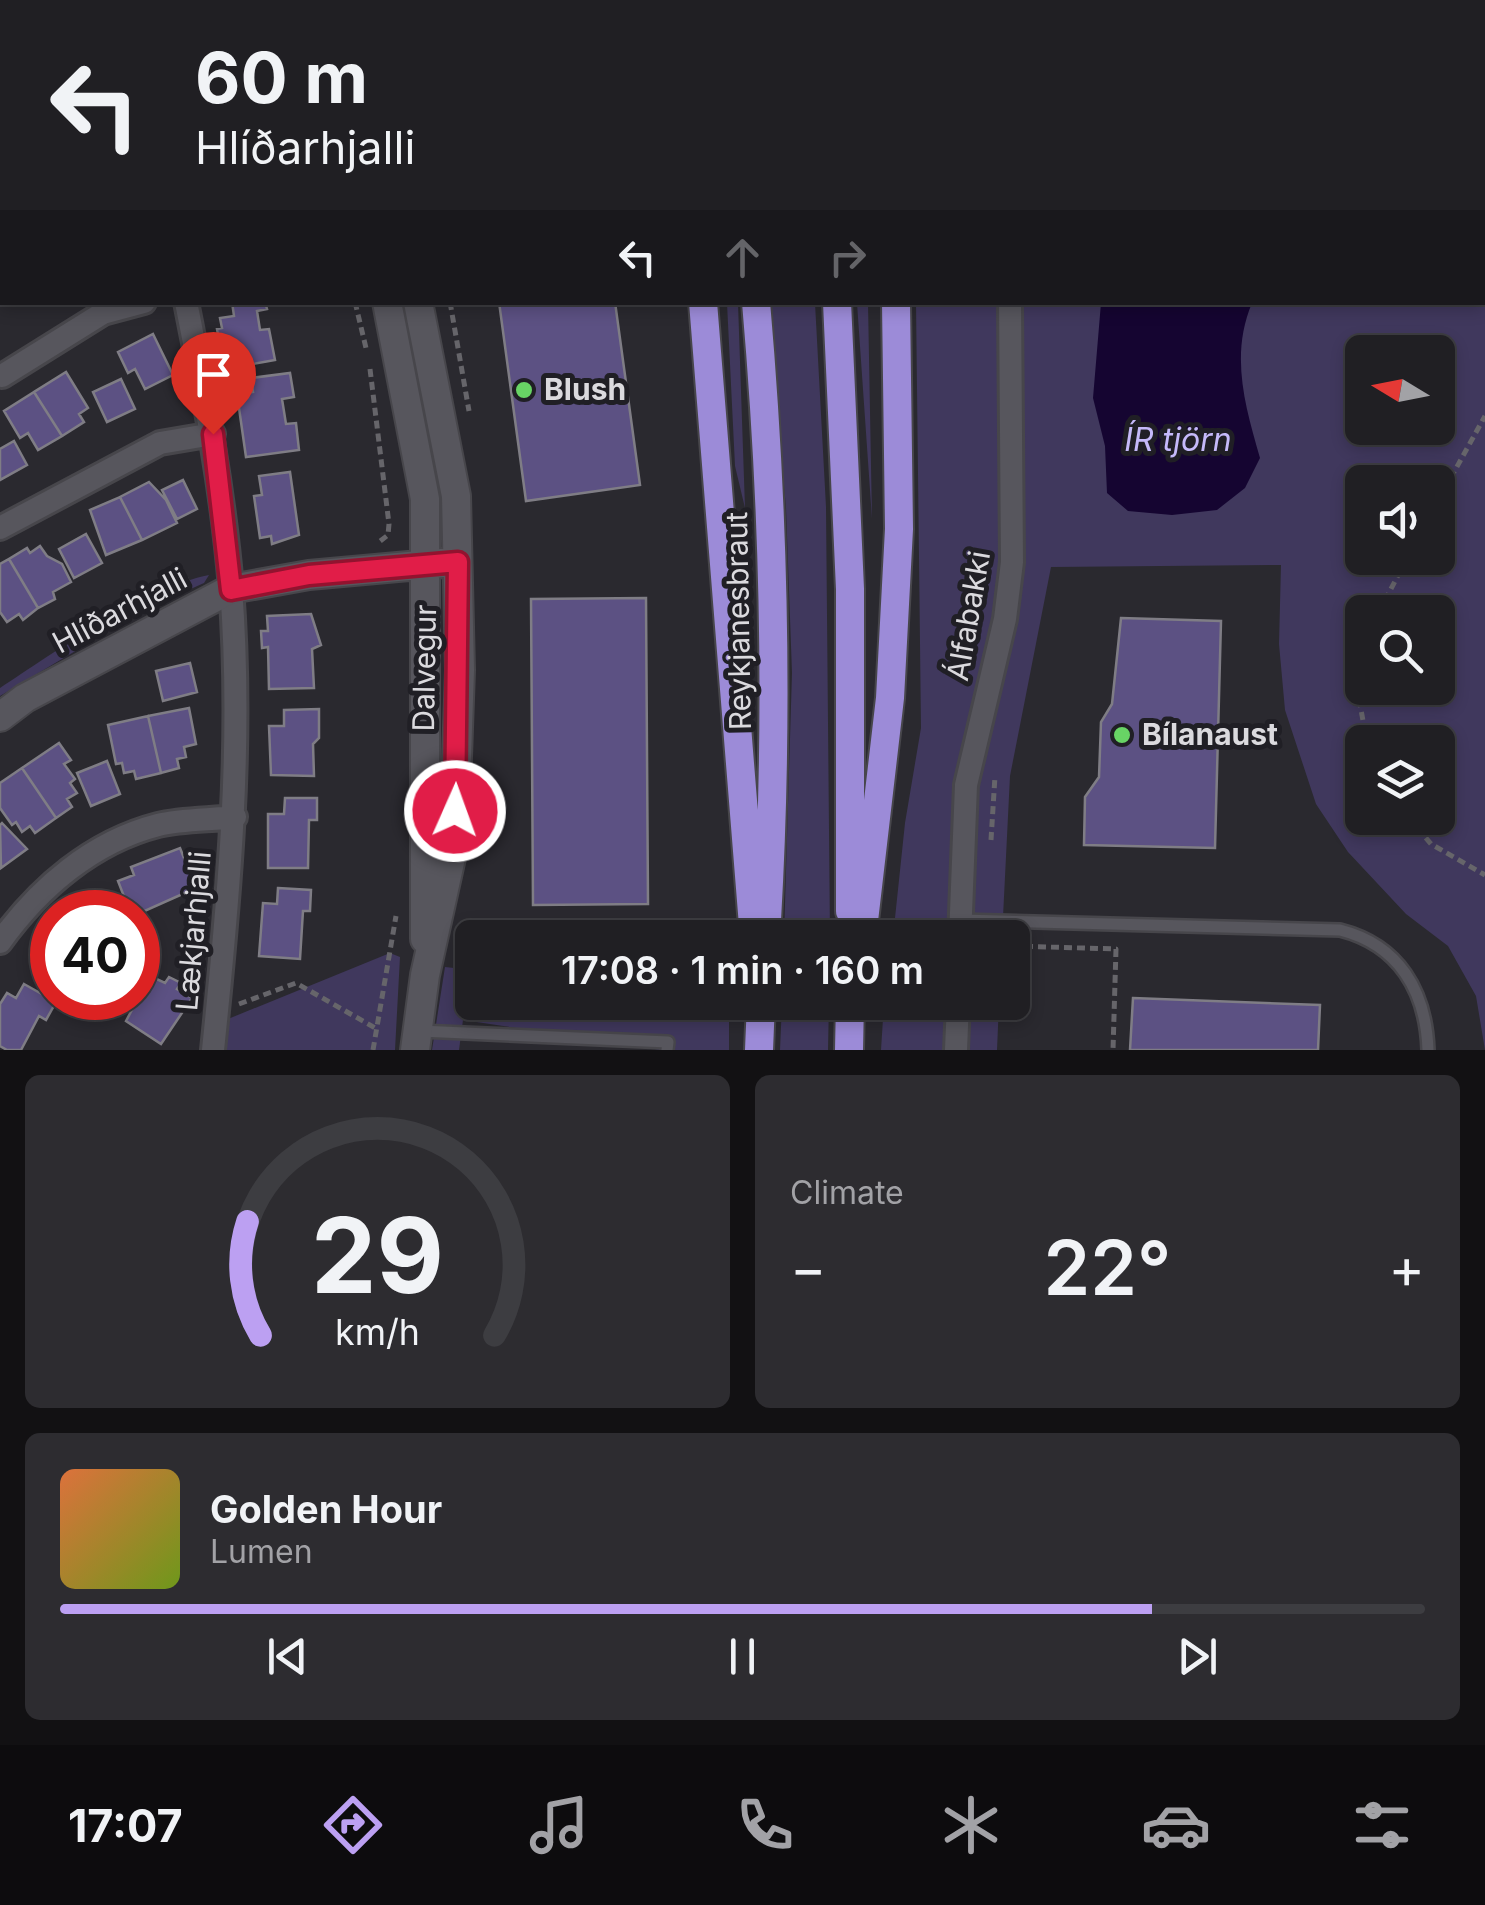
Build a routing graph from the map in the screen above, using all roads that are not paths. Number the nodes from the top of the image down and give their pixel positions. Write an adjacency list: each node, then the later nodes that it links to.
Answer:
1 (133, 305): 10 (street)
2 (187, 305): 11 (street, Lækjarhjalli)
3 (388, 305): 14 (street, Dalvegur)
4 (419, 305): 13 (street, Dalvegur)
5 (703, 305): 18 (highway)
6 (756, 305): 19 (highway, Reykjanesbraut)
7 (837, 305): 20 (highway)
8 (896, 305): 21 (highway)
9 (1010, 305): 22 (street, Álfabakki)
10 (2, 376)
11 (213, 434): 12 (street); 15 (street, Lækjarhjalli)
12 (0, 528)
13 (458, 562): 14 (street, Hlíðarhjalli); 25 (street, Dalvegur)
14 (427, 564): 15 (street, Hlíðarhjalli); 25 (street, Dalvegur)
15 (231, 590): 16 (street, Hlíðarhjalli); 17 (street, Lækjarhjalli)
16 (0, 718)
17 (235, 817): 24 (street, Lækjarhjalli); 30 (street, Lækjarhjalli)
18 (753, 920)
19 (767, 920)
20 (850, 920)
21 (864, 920)
22 (960, 920)
23 (1030, 929): 35 (lane)
24 (0, 942)
25 (425, 976): 29 (street, Dalvegur)
26 (760, 1020): 33 (highway)
27 (957, 1020): 34 (street)
28 (526, 1036): 29 (lane); 31 (lane); 32 (lane)
29 (416, 1041)
30 (212, 1050)
31 (525, 1050)
32 (668, 1050)
33 (759, 1050)
34 (956, 1050)
35 (1428, 1050)

